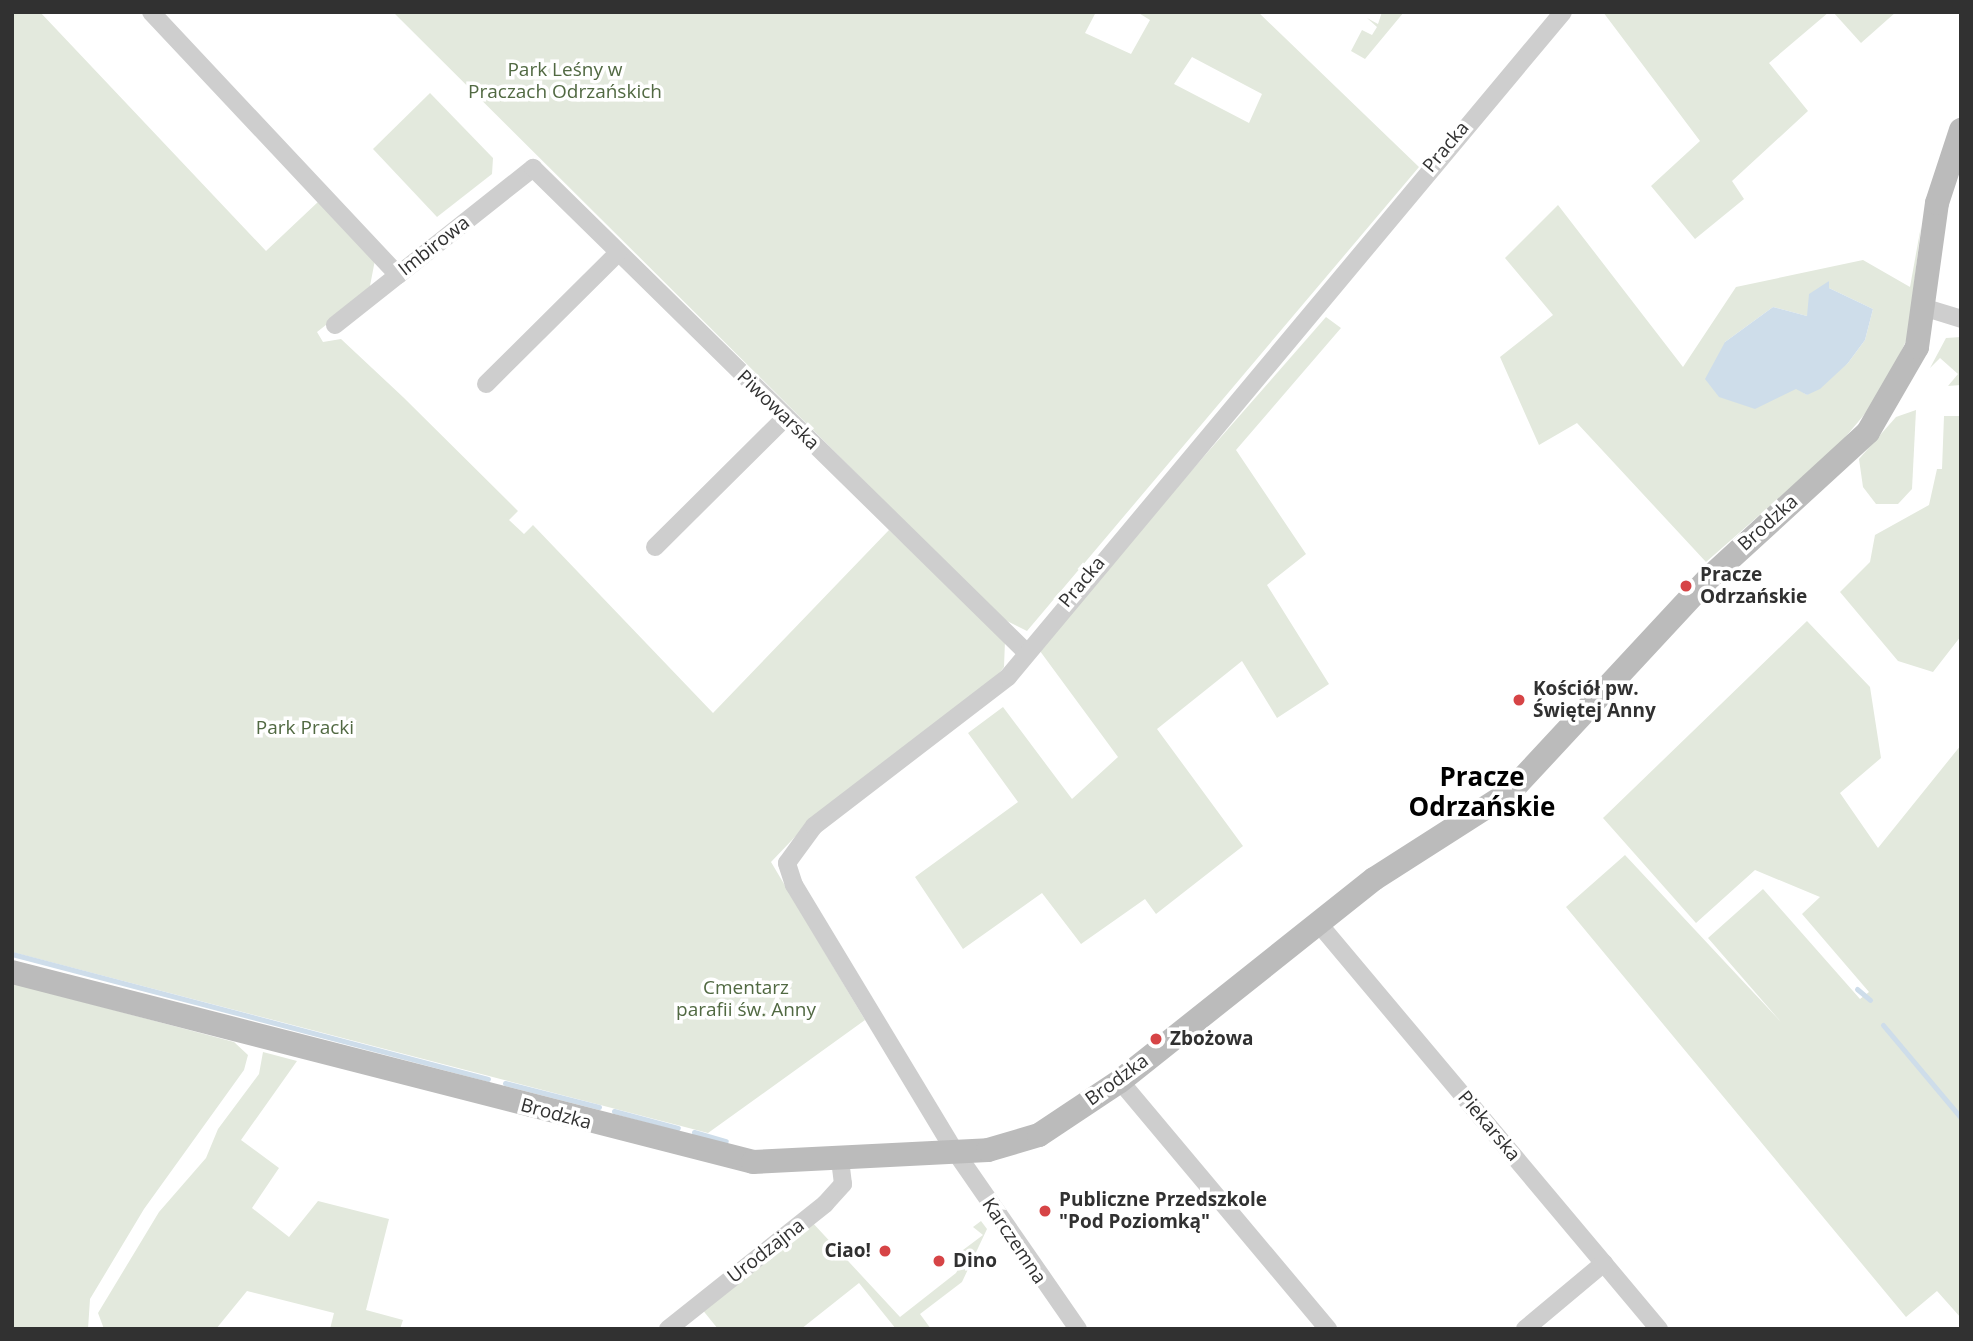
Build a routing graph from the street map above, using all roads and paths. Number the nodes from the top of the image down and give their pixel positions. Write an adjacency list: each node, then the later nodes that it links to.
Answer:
1 (151, 12): 6 (street)
2 (1563, 12): 13 (street, Pracka)
3 (1961, 130): 7 (street, Brodzka)
4 (533, 168): 5 (street, Piwowarska); 6 (street, Imbirowa)
5 (618, 253): 10 (street); 11 (street, Piwowarska)
6 (398, 275): 9 (street, Imbirowa)
7 (1926, 307): 8 (street); 14 (street, Brodzka)
8 (1961, 319)
9 (335, 325)
10 (486, 384)
11 (785, 418): 12 (street); 13 (street, Piwowarska)
12 (655, 547)
13 (1025, 650): 17 (street, Pracka)
14 (1320, 923): 16 (street, Brodzka); 19 (street, Piekarska)
15 (12, 972): 18 (street, Brodzka)
16 (1120, 1081): 17 (street, Brodzka); 22 (street)
17 (954, 1150): 18 (street, Brodzka); 21 (street, Karczemna)
18 (840, 1161): 20 (street, Urodzajna)
19 (1604, 1263): 23 (street); 24 (street, Piekarska)
20 (668, 1329)
21 (1078, 1329)
22 (1328, 1329)
23 (1525, 1329)
24 (1659, 1329)

